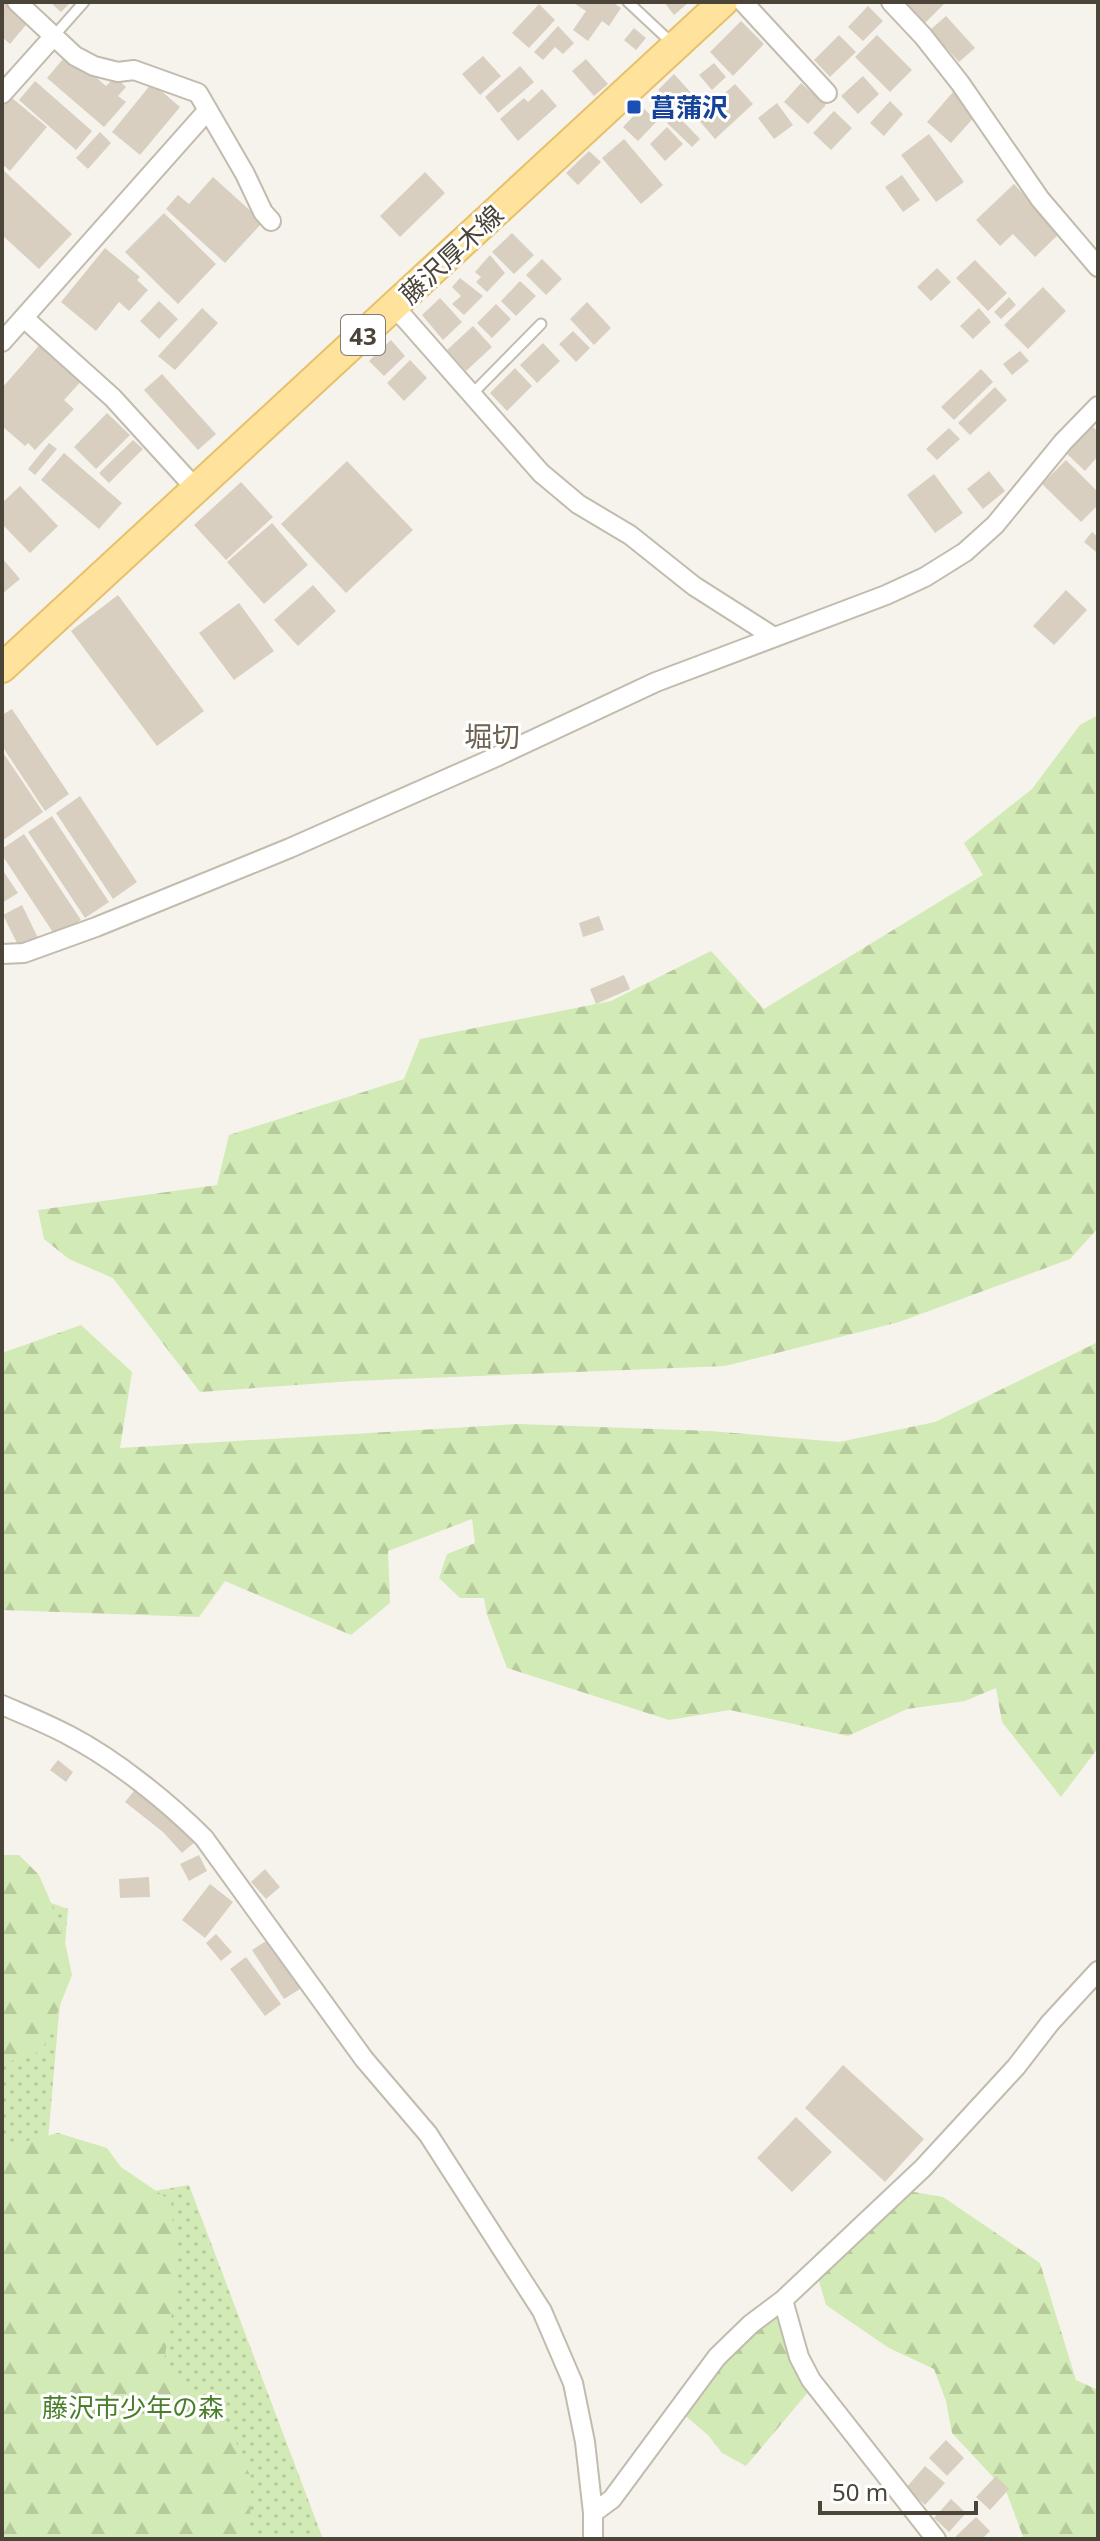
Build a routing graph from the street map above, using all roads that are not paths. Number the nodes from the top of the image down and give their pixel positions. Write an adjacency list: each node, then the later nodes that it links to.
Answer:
1 (17, 2): 7 (street)
2 (84, 2): 7 (lane)
3 (628, 2): 8 (lane)
4 (723, 2): 8 (main road, 藤沢厚木線 / 43)
5 (743, 2): 9 (street)
6 (891, 2): 13 (street)
7 (53, 37): 10 (street); 11 (street)
8 (675, 47): 14 (main road, 藤沢厚木線 / 43)
9 (827, 93)
10 (2, 94)
11 (208, 110): 12 (street); 15 (street)
12 (271, 221)
13 (1098, 267)
14 (394, 306): 18 (street); 20 (main road, 藤沢厚木線 / 43)
15 (24, 318): 17 (street); 20 (street)
16 (541, 324): 18 (lane)
17 (2, 342)
18 (473, 393): 21 (street)
19 (1098, 406): 21 (street)
20 (196, 489): 22 (main road, 藤沢厚木線 / 43)
21 (774, 637): 23 (street)
22 (2, 668)
23 (2, 954)
24 (2, 1705): 27 (street)
25 (1098, 1971): 26 (street)
26 (783, 2300): 27 (street); 29 (street)
27 (593, 2513): 28 (street)
28 (593, 2539)
29 (936, 2539)

